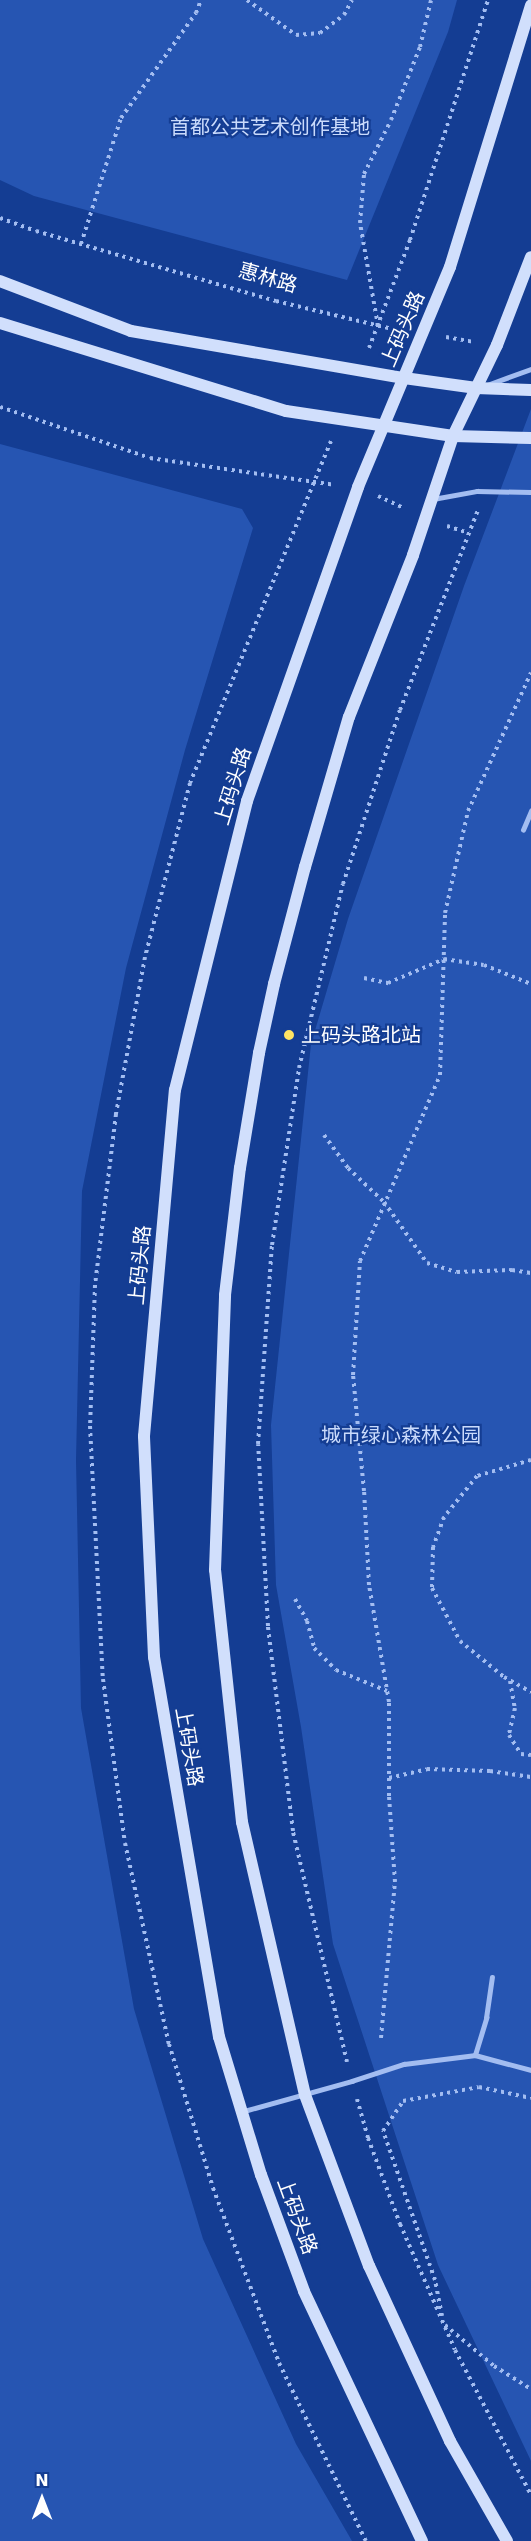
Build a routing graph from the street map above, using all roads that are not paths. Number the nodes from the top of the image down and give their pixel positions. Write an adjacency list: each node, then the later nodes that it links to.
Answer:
1 (531, 5): 6 (main road, 上码头路)
2 (531, 257): 7 (main road)
3 (0, 281): 6 (main road)
4 (0, 322): 9 (main road)
5 (531, 369): 7 (lane)
6 (404, 378): 7 (main road); 9 (main road, 上码头路)
7 (476, 388): 8 (main road); 10 (main road)
8 (531, 390)
9 (385, 427): 10 (main road); 20 (main road, 上码头路)
10 (453, 436): 11 (main road); 13 (main road)
11 (531, 438)
12 (531, 492): 13 (lane)
13 (430, 499): 19 (main road)
14 (531, 812): 15 (lane)
15 (523, 830)
16 (492, 1977): 17 (lane)
17 (475, 2055): 18 (lane); 19 (lane)
18 (531, 2070)
19 (304, 2095): 20 (lane); 22 (main road)
20 (241, 2111): 21 (main road, 上码头路)
21 (422, 2541)
22 (507, 2541)

